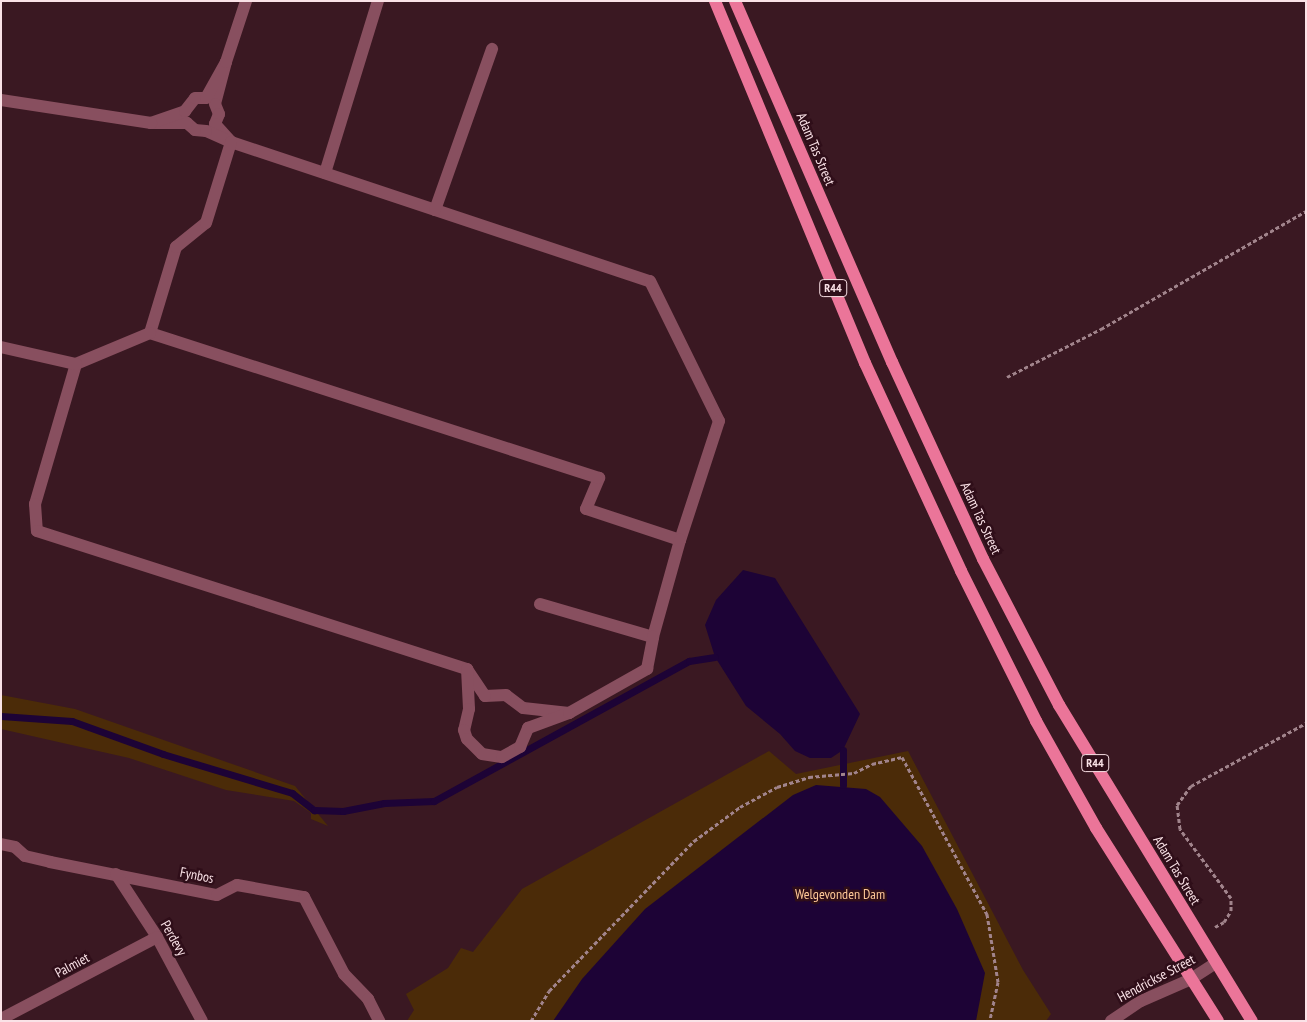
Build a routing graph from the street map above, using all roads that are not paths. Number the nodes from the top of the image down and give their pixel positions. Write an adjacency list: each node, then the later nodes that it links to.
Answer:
1 (246, 1): 6 (street)
2 (378, 1): 10 (street)
3 (715, 1): 24 (main road, R44)
4 (735, 1): 23 (main road, Adam Tas Street / R44)
5 (492, 49): 11 (street)
6 (226, 62): 8 (street); 9 (street)
7 (1, 100): 8 (street)
8 (151, 123): 9 (street)
9 (231, 142): 10 (street); 12 (street)
10 (325, 173): 11 (street)
11 (435, 210): 15 (street)
12 (150, 333): 14 (street); 15 (street)
13 (1, 347): 14 (street)
14 (76, 364): 18 (street)
15 (680, 540): 17 (street)
16 (540, 604): 17 (street)
17 (653, 637): 19 (street)
18 (467, 669): 19 (street); 19 (street)
19 (570, 714)
20 (1, 844): 21 (street, Fynbos)
21 (116, 874): 22 (street, Perdevy); 27 (street, Fynbos)
22 (157, 937): 25 (street, Palmiet); 26 (street, Perdevy)
23 (1216, 963): 24 (street, Hendrickse Street); 30 (main road, Adam Tas Street / R44)
24 (1191, 979): 28 (street, Hendrickse Street); 29 (main road, R44)
25 (1, 1019)
26 (202, 1021)
27 (379, 1021)
28 (1111, 1021)
29 (1218, 1021)
30 (1252, 1021)

